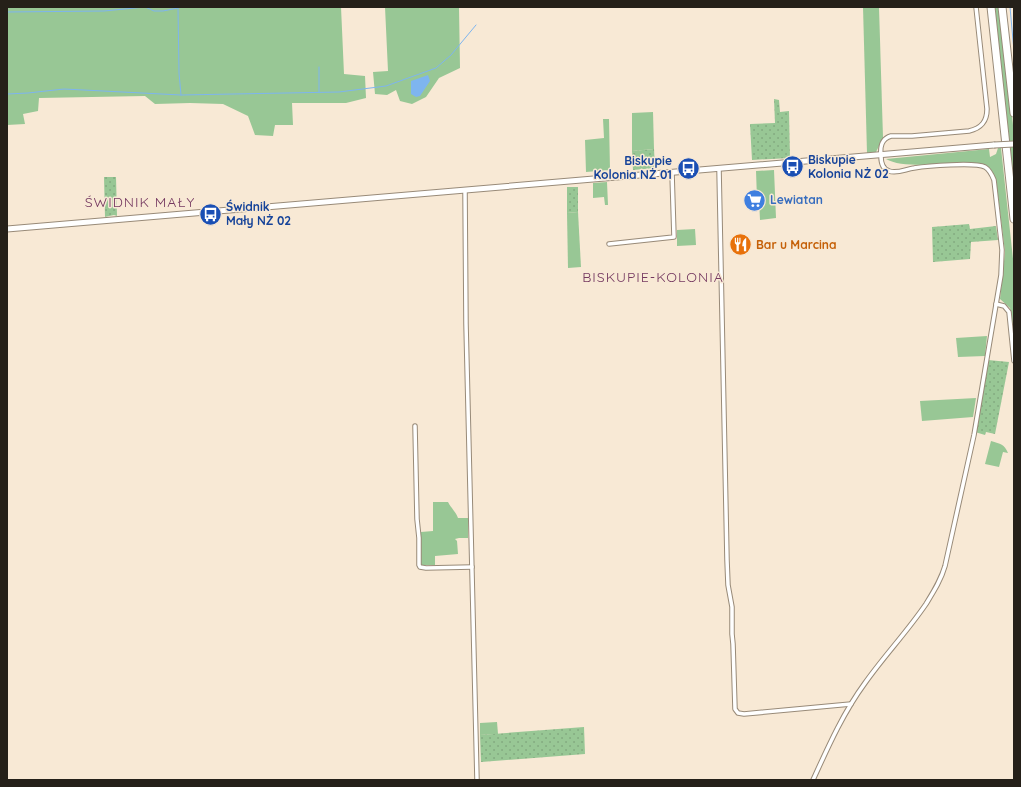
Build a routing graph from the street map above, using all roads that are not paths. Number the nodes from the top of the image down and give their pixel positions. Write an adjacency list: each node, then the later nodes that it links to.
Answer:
1 (976, 7): 6 (street)
2 (991, 7): 10 (highway)
3 (1002, 7): 4 (highway)
4 (1014, 113)
5 (1014, 144): 6 (street, bridge)
6 (881, 155): 7 (street); 13 (street)
7 (719, 169): 8 (street); 17 (street)
8 (672, 173): 9 (street); 12 (street)
9 (465, 190): 11 (street); 16 (street)
10 (1014, 219)
11 (7, 229)
12 (609, 244)
13 (996, 304): 14 (street); 17 (street)
14 (1014, 361)
15 (415, 426): 16 (street)
16 (472, 567): 18 (street)
17 (851, 704): 19 (street)
18 (477, 780)
19 (813, 780)

